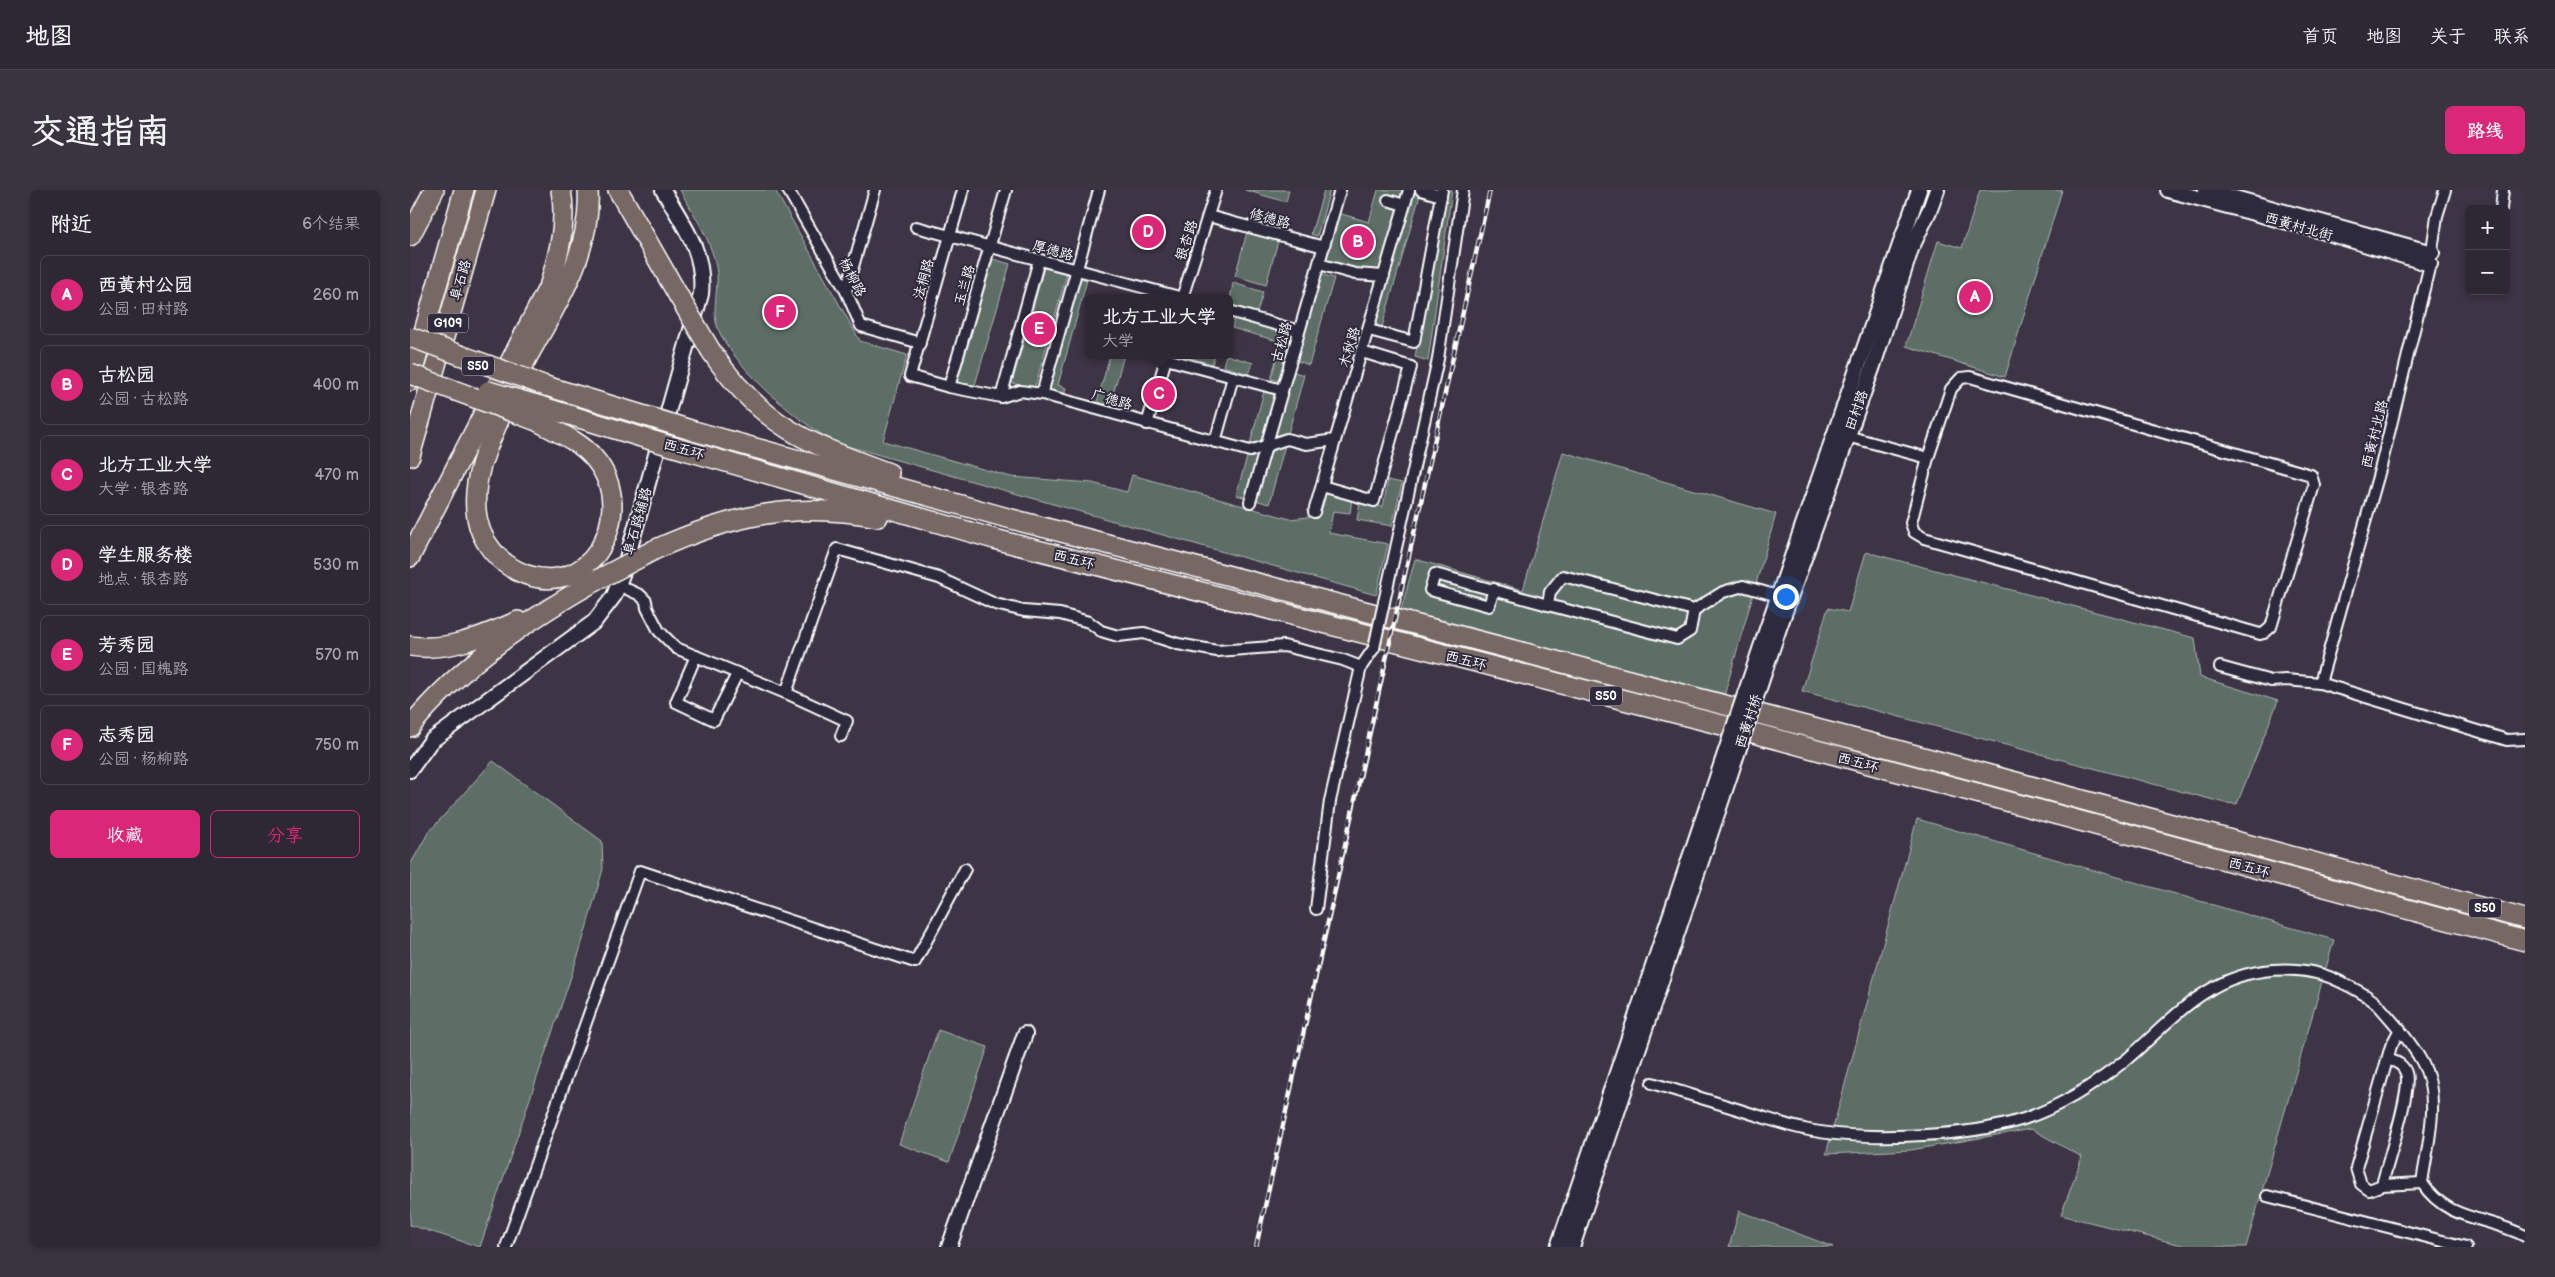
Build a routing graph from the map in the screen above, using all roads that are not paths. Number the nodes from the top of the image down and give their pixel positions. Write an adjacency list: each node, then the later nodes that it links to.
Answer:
1 (434, 190): 30 (highway)
2 (464, 190): 55 (highway, 阜石路 / G109)
3 (486, 190): 67 (highway, 阜石路 / G109)
4 (561, 190): 74 (highway)
5 (588, 190): 61 (highway)
6 (618, 190): 72 (highway, bridge)
7 (663, 190): 75 (main road, 阜石路辅路)
8 (788, 190): 39 (street, 杨柳路)
9 (875, 190): 39 (street)
10 (963, 190): 31 (street, 法桐路)
11 (1006, 190): 32 (street, 玉兰路)
12 (1099, 190): 37 (street)
13 (1216, 190): 28 (street, 银杏路)
14 (1340, 190): 33 (street, 古松路)
15 (1409, 190): 26 (street, 木秋路)
16 (1421, 190): 24 (street)
17 (1464, 190): 84 (street, bridge)
18 (1919, 190): 77 (main road, 田村路)
19 (1936, 190): 63 (main road, 田村路)
20 (2168, 190): 34 (main road, 西黄村北街)
21 (2206, 190): 34 (main road, 西黄村北街)
22 (2446, 190): 34 (street, 西黄村北路)
23 (2503, 190): 27 (street)
24 (1442, 193): 43 (street)
25 (1388, 200): 26 (street)
26 (1404, 205): 38 (street, 木秋路)
27 (2501, 205)
28 (1208, 216): 33 (street, 修德路); 41 (street, 银杏路)
29 (916, 227): 31 (street, 厚德路)
30 (410, 236)
31 (950, 237): 32 (street, 厚德路); 46 (street, 法桐路)
32 (989, 247): 35 (street, 厚德路); 57 (street, 玉兰路)
33 (1324, 247): 36 (street, 古松路)
34 (2431, 258): 87 (street, 西黄村北路)
35 (1039, 260): 37 (street, 厚德路); 60 (street)
36 (1319, 264): 38 (street); 44 (street, 古松路)
37 (1076, 270): 40 (street, 厚德路); 59 (street)
38 (1384, 276): 43 (street, 木秋路)
39 (846, 291): 46 (street, 杨柳路)
40 (1167, 294)
41 (1183, 294)
42 (1233, 312): 44 (street)
43 (1369, 330): 48 (street, 木秋路)
44 (1299, 331): 58 (street, 古松路)
45 (410, 337): 56 (highway, bridge)
46 (920, 343): 53 (street, 法桐路)
47 (410, 345): 56 (highway, 西五环 / S50, bridge)
48 (1362, 352): 64 (street, 木秋路); 69 (street)
49 (1166, 359): 62 (street)
50 (1174, 359): 54 (street)
51 (410, 367): 61 (highway, 西五环 / S50, bridge)
52 (410, 374): 61 (highway, bridge)
53 (910, 376): 57 (street, 广德路)
54 (1233, 377): 58 (street); 65 (street)
55 (410, 381)
56 (546, 386): 72 (highway, 西五环 / S50, bridge)
57 (949, 387): 60 (street, 广德路)
58 (1282, 390): 66 (street, 古松路)
59 (1042, 394): 60 (street, 广德路); 62 (street, 广德路)
60 (1001, 397)
61 (539, 414): 73 (highway, 西五环 / S50, bridge)
62 (1147, 424): 65 (street, 广德路)
63 (1847, 436): 68 (street); 81 (main road, 田村路)
64 (1335, 440): 66 (street, 广德路); 69 (street, 木秋路)
65 (1215, 442): 66 (street, 广德路)
66 (1266, 446): 70 (street, 古松路)
67 (410, 456)
68 (1928, 458): 68 (street)
69 (1322, 486): 71 (street, 木秋路)
70 (1250, 502)
71 (1314, 512)
72 (1004, 517): 95 (highway, 西五环 / S50)
73 (998, 540): 78 (highway, bridge); 98 (highway, 西五环 / S50)
74 (410, 557)
75 (618, 585): 83 (street); 92 (main road, 阜石路辅路)
76 (1494, 589): 76 (street); 79 (street)
77 (1778, 596): 80 (street); 81 (main road, 田村路)
78 (555, 604): 82 (highway); 89 (highway)
79 (1548, 605): 80 (street); 80 (street)
80 (1694, 610)
81 (1773, 630): 93 (main road, 西黄村桥, bridge)
82 (410, 646)
83 (696, 656): 86 (street); 86 (street)
84 (1361, 667): 88 (street); 97 (street)
85 (2220, 667): 87 (street)
86 (737, 674): 88 (street)
87 (2320, 683): 91 (street)
88 (786, 693): 90 (street)
89 (410, 727)
90 (841, 736)
91 (2525, 739)
92 (410, 770)
93 (1713, 809): 112 (main road); 113 (main road)
94 (965, 869): 110 (street)
95 (2445, 898): 96 (highway); 99 (highway, 西五环 / S50)
96 (2525, 905)
97 (1316, 909)
98 (2439, 918): 100 (highway, 西五环 / S50); 101 (highway)
99 (2525, 919)
100 (2525, 941)
101 (2525, 945)
102 (2400, 1029): 104 (street); 105 (street); 106 (street)
103 (1025, 1034): 111 (main road)
104 (2388, 1059): 107 (street); 107 (street)
105 (1652, 1083)
106 (2422, 1183): 107 (street); 109 (street)
107 (2382, 1185)
108 (2267, 1196): 114 (street)
109 (2525, 1236)
110 (506, 1247)
111 (949, 1247)
112 (1558, 1247)
113 (1572, 1247)
114 (2466, 1247)

